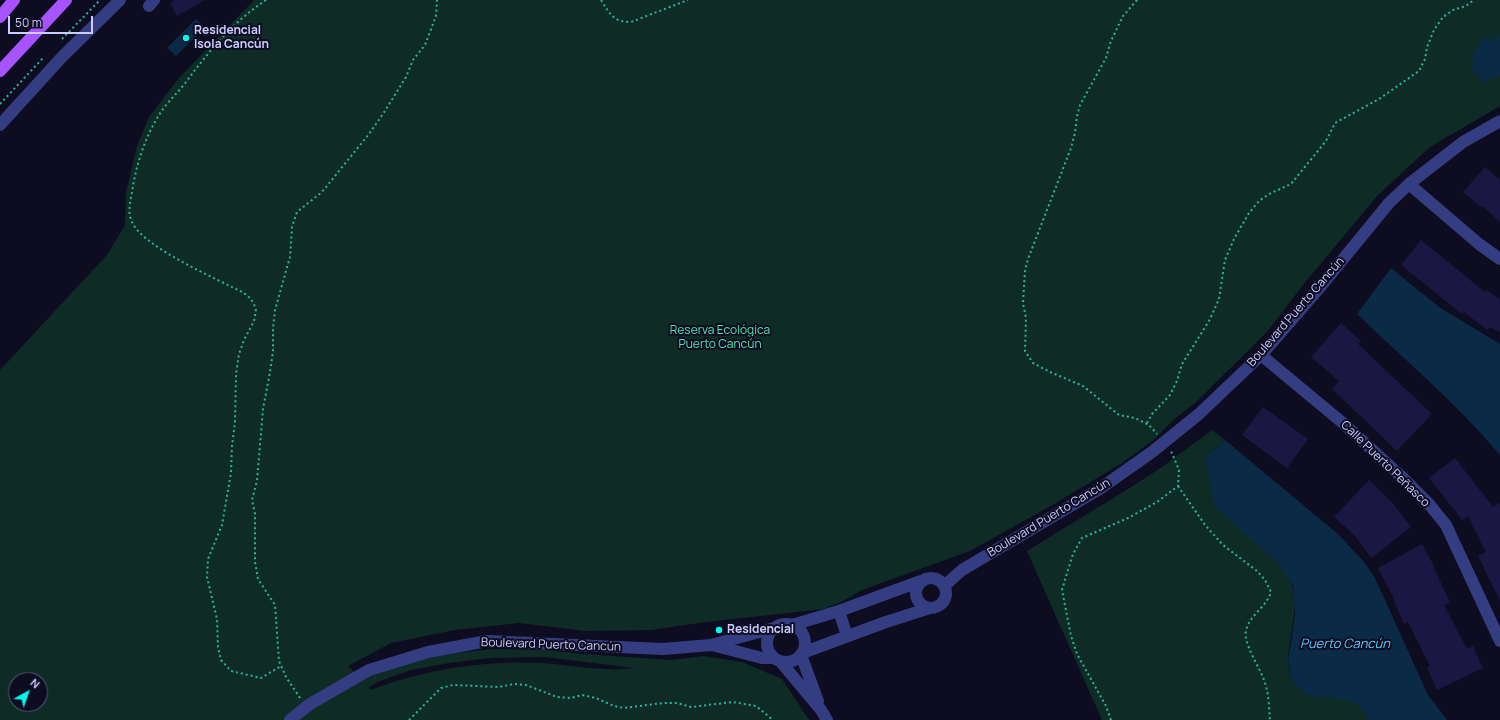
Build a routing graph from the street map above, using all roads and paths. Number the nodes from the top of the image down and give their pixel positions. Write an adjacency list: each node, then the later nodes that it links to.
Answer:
1 (5, 0): 11 (main road)
2 (14, 0): 12 (main road)
3 (120, 0): 15 (street)
4 (266, 0): 35 (path)
5 (437, 0): 35 (path)
6 (601, 0): 7 (path)
7 (688, 0)
8 (1137, 0): 19 (path)
9 (1474, 0): 19 (path)
10 (64, 1): 13 (main road)
11 (0, 14)
12 (0, 17)
13 (0, 71)
14 (1500, 121): 16 (street, Boulevard Puerto Cancún)
15 (0, 125)
16 (1409, 184): 17 (street); 18 (street, Boulevard Puerto Cancún)
17 (1500, 259)
18 (1261, 355): 20 (street, Boulevard Puerto Cancún); 26 (street, Calle Puerto Peñasco)
19 (1147, 423): 20 (path)
20 (1164, 442): 21 (path); 23 (street, Boulevard Puerto Cancún)
21 (1178, 486): 41 (path); 42 (path)
22 (921, 581): 23 (street); 24 (street); 25 (street)
23 (944, 586): 24 (street)
24 (930, 608): 30 (street)
25 (839, 612): 27 (street); 30 (street)
26 (1489, 619): 29 (street, Calle Puerto Peñasco); 31 (street, Calle Puerto Peñasco)
27 (792, 625): 28 (street); 33 (street)
28 (774, 628): 32 (street, Boulevard Puerto Cancún); 34 (street)
29 (1500, 630)
30 (847, 636): 33 (street)
31 (1500, 641)
32 (711, 645): 34 (street, Boulevard Puerto Cancún); 36 (street, Boulevard Puerto Cancún)
33 (801, 654): 34 (street); 37 (street)
34 (777, 660): 37 (street)
35 (281, 666): 36 (path)
36 (307, 707): 38 (street, Boulevard Puerto Cancún)
37 (824, 715)
38 (290, 720)
39 (409, 720): 40 (path)
40 (774, 720)
41 (1111, 720)
42 (1270, 720)

